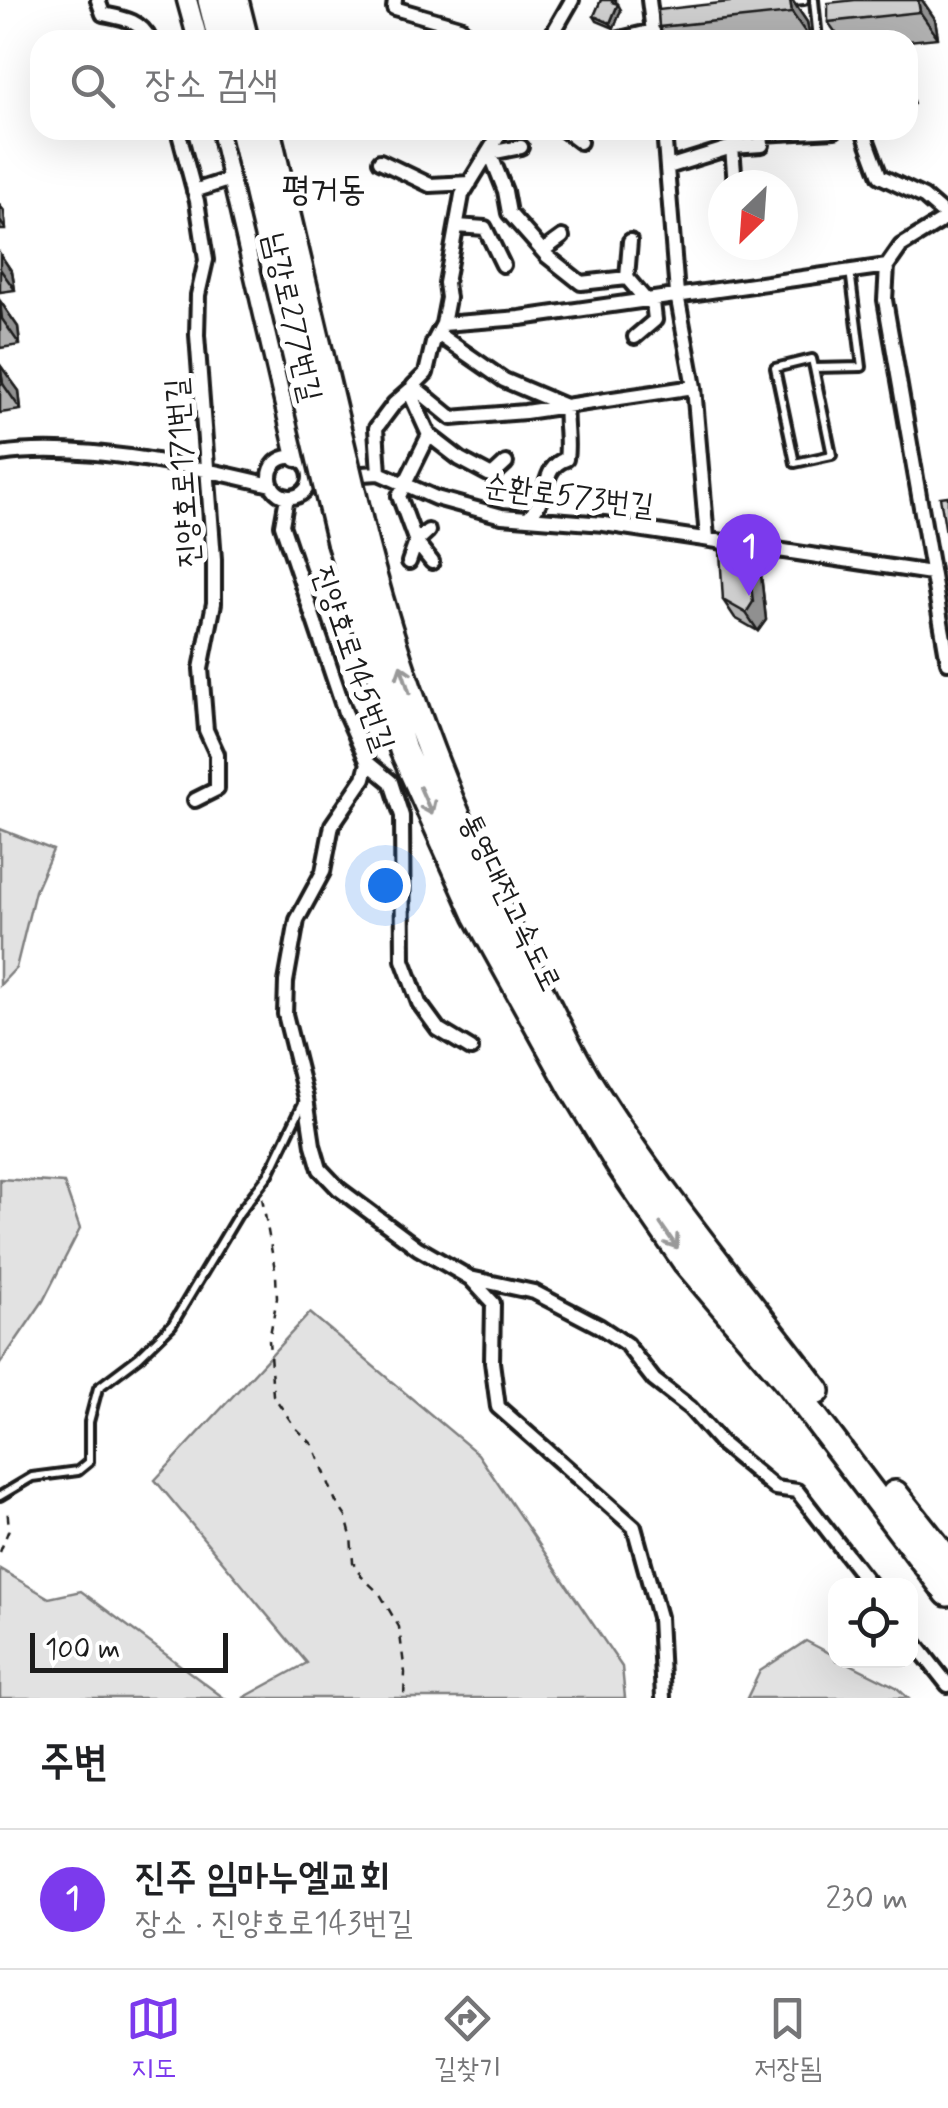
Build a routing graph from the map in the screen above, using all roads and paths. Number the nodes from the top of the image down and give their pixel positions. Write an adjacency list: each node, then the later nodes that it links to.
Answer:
1 (98, 0): 11 (street)
2 (188, 0): 12 (street)
3 (212, 0): 13 (highway)
4 (234, 0): 14 (highway)
5 (395, 0): 15 (street)
6 (572, 0): 16 (street)
7 (648, 0): 17 (street)
8 (804, 0): 10 (lane)
9 (814, 0): 18 (lane)
10 (768, 4)
11 (144, 30)
12 (196, 30)
13 (219, 30)
14 (242, 30)
15 (462, 30)
16 (555, 30)
17 (652, 30)
18 (817, 30)
19 (181, 140): 37 (street, 진양호로171번길)
20 (224, 140): 35 (street, 남강로277번길)
21 (246, 140): 68 (highway, 통영대전고속도로, bridge)
22 (269, 140): 68 (highway, 통영대전고속도로, bridge)
23 (497, 140): 31 (street)
24 (577, 140): 28 (street)
25 (665, 140): 33 (street)
26 (762, 140): 30 (street)
27 (866, 140): 38 (street)
28 (580, 142)
29 (521, 147): 31 (street)
30 (732, 147): 33 (street); 34 (street)
31 (490, 153): 36 (street); 42 (street)
32 (380, 160): 36 (street)
33 (668, 167): 47 (street)
34 (734, 170)
35 (234, 178): 37 (street); 57 (street, 남강로277번길)
36 (470, 184): 39 (street)
37 (194, 191): 59 (street, 진양호로171번길)
38 (947, 217): 44 (street)
39 (457, 226): 43 (street); 49 (street)
40 (562, 237): 42 (street)
41 (630, 241): 46 (street)
42 (544, 250): 46 (street)
43 (503, 265)
44 (886, 266): 45 (street); 72 (street)
45 (850, 269): 47 (street); 51 (lane)
46 (627, 278): 48 (street)
47 (677, 294): 48 (street); 52 (street)
48 (644, 298): 49 (street); 50 (street)
49 (442, 327): 53 (street); 54 (street)
50 (635, 337)
51 (814, 368): 51 (lane)
52 (694, 387): 54 (street); 67 (street)
53 (412, 390): 54 (street); 55 (street); 60 (street)
54 (566, 406): 65 (street)
55 (430, 435): 58 (street); 62 (street)
56 (0, 454): 59 (street)
57 (297, 457): 61 (street); 63 (street)
58 (506, 464)
59 (208, 470): 63 (street); 75 (street, 진양호로171번길)
60 (379, 472): 61 (street, 순환로573번길); 62 (street, 순환로573번길)
61 (311, 478): 64 (street)
62 (405, 483): 65 (street, 순환로573번길); 69 (street)
63 (272, 485): 64 (street)
64 (287, 497): 74 (street, 진양호로145번길)
65 (528, 518): 67 (street, 순환로573번길)
66 (428, 531): 69 (street)
67 (707, 538): 72 (street, 순환로573번길)
68 (352, 540): 82 (highway, 통영대전고속도로, one-way to 68); 84 (highway, 통영대전고속도로, one-way to 84)
69 (416, 542): 70 (street); 71 (street)
70 (410, 562)
71 (432, 562)
72 (931, 573): 73 (street)
73 (948, 662)
74 (368, 763): 76 (street); 77 (street, 진양호로145번길)
75 (195, 800)
76 (471, 1049)
77 (306, 1098): 78 (lane); 79 (street, 진양호로145번길)
78 (260, 1186): 80 (lane); 87 (path)
79 (470, 1278): 83 (street); 88 (street)
80 (0, 1499): 81 (path)
81 (0, 1552)
82 (948, 1561)
83 (864, 1578)
84 (948, 1593)
85 (918, 1647): 86 (street)
86 (948, 1685)
87 (404, 1698)
88 (663, 1698)

